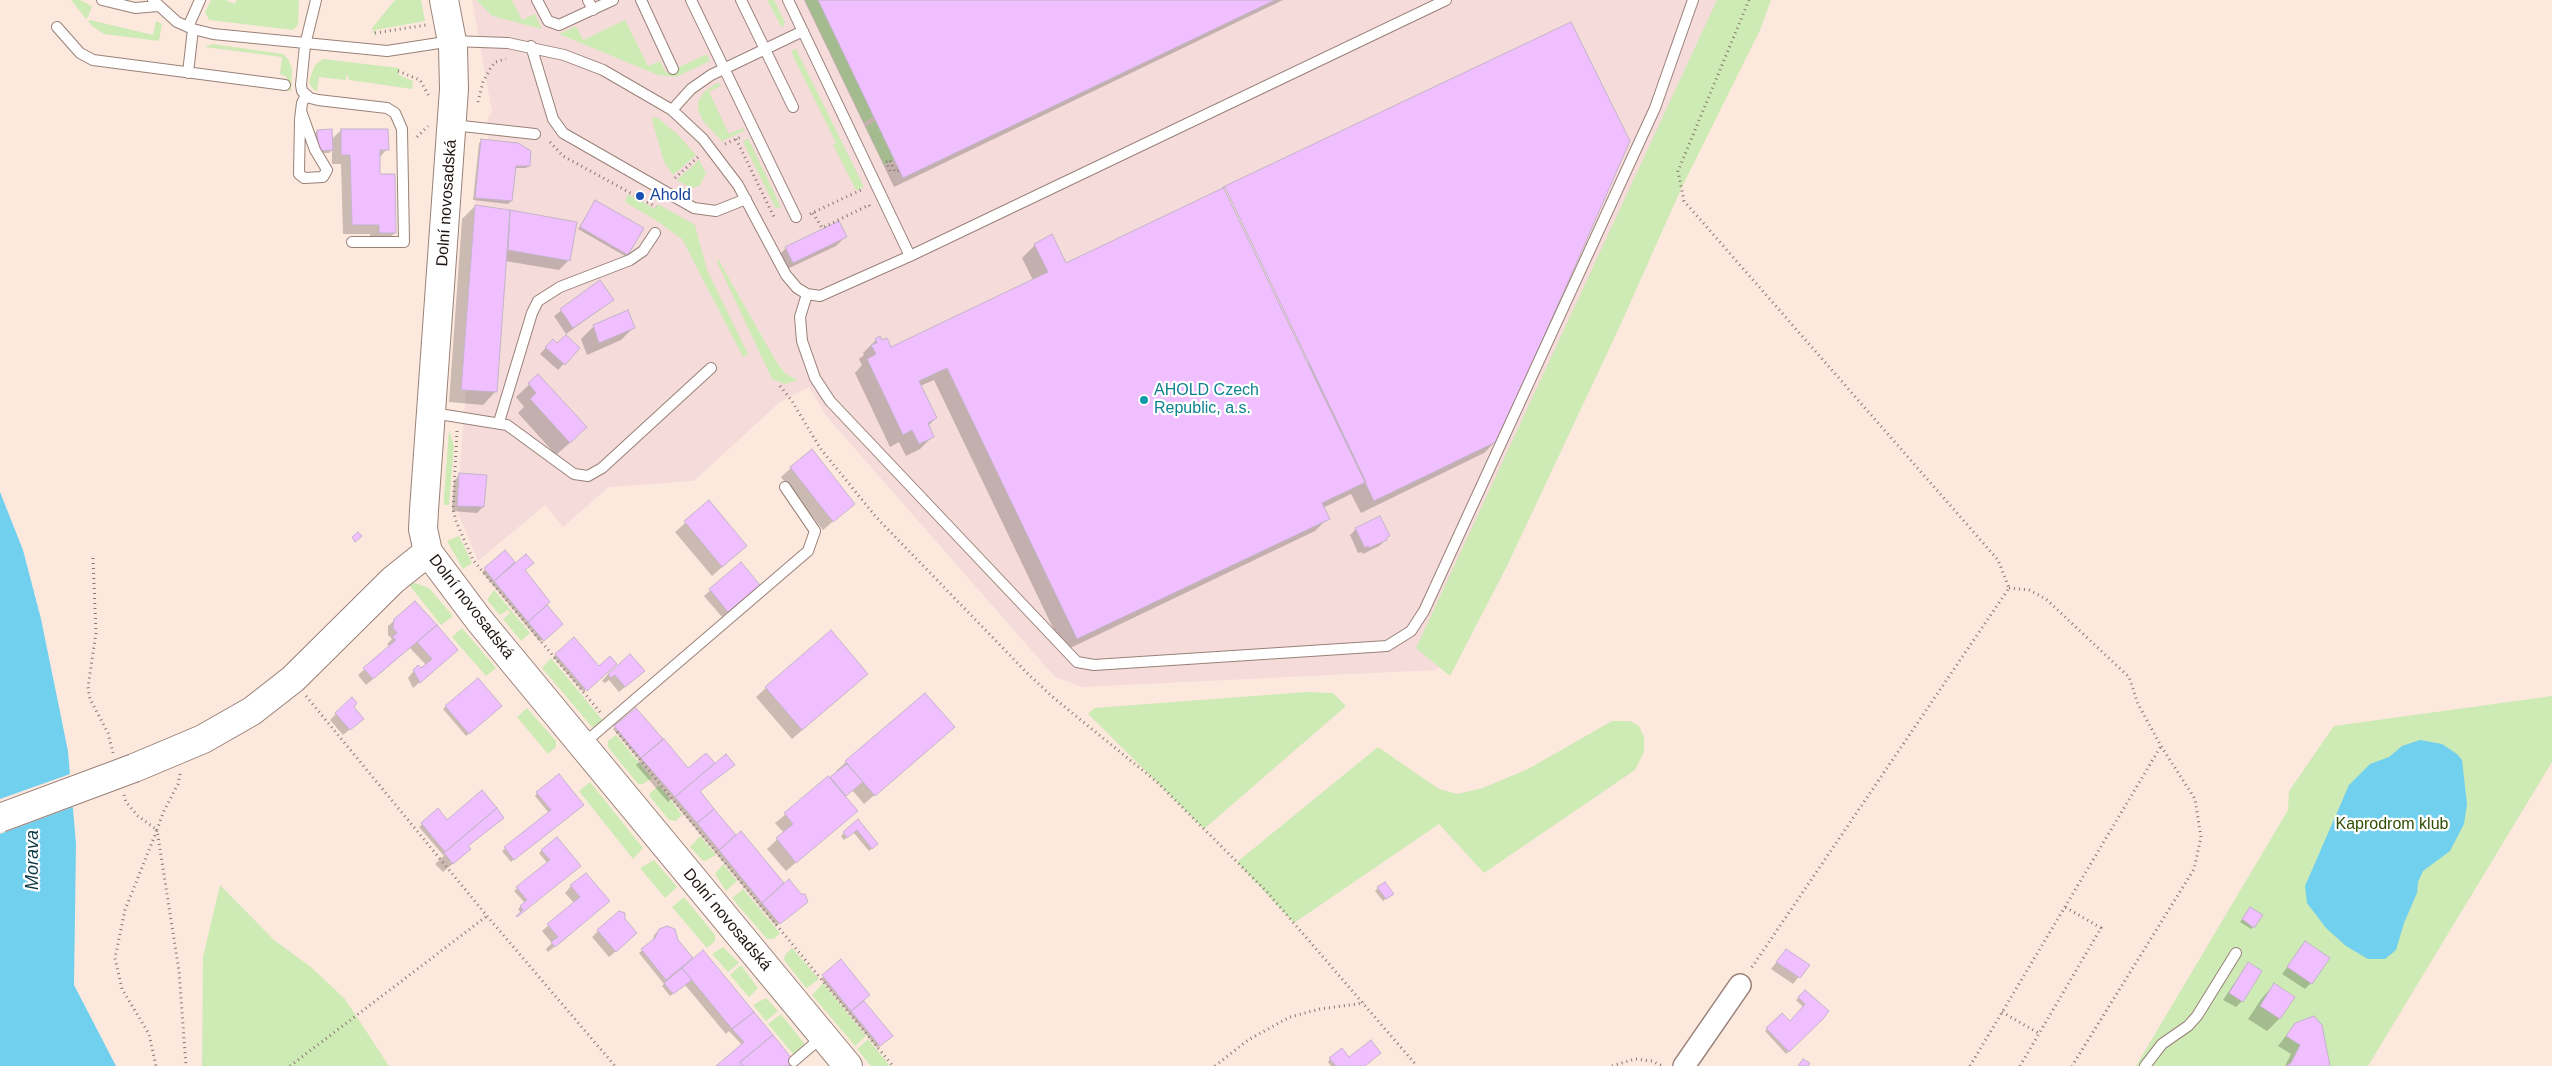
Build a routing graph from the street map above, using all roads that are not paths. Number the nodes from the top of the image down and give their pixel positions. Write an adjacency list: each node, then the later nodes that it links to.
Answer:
1 (102, 0): 13 (lane)
2 (200, 0): 17 (lane)
3 (316, 0): 20 (lane)
4 (537, 0): 15 (lane)
5 (588, 0): 15 (lane)
6 (613, 0): 15 (lane)
7 (641, 0): 24 (lane)
8 (692, 0): 23 (lane)
9 (741, 0): 22 (lane)
10 (788, 0): 18 (lane)
11 (1446, 0): 37 (lane)
12 (1693, 0): 38 (lane)
13 (155, 3): 17 (lane)
14 (437, 10): 19 (main road, Dolní novosadská)
15 (593, 10)
16 (58, 27): 25 (lane)
17 (190, 28): 20 (lane); 25 (lane)
18 (803, 31): 22 (lane); 37 (lane)
19 (452, 41): 20 (lane); 21 (lane); 31 (main road, Dolní novosadská)
20 (305, 45): 27 (lane)
21 (531, 46): 29 (lane); 33 (lane)
22 (765, 49): 23 (lane); 28 (lane)
23 (724, 68): 29 (lane); 34 (lane)
24 (673, 69)
25 (188, 73): 26 (lane)
26 (285, 85)
27 (306, 95): 30 (lane); 36 (lane)
28 (793, 107)
29 (672, 110): 33 (lane)
30 (301, 111): 30 (lane)
31 (441, 123): 32 (lane); 40 (main road, Dolní novosadská)
32 (535, 134)
33 (746, 199): 38 (lane)
34 (796, 217)
35 (655, 233): 41 (lane)
36 (352, 242)
37 (910, 256): 38 (lane)
38 (807, 294)
39 (710, 368): 41 (lane)
40 (432, 413): 41 (lane); 43 (main road, Dolní novosadská)
41 (499, 422)
42 (785, 487): 44 (lane)
43 (428, 552): 44 (main road, Dolní novosadská); 45 (main road, bridge)
44 (582, 745): 48 (main road, Dolní novosadská)
45 (0, 818)
46 (2236, 952): 52 (lane)
47 (1740, 985): 51 (street)
48 (823, 1036): 49 (lane); 50 (main road, Dolní novosadská)
49 (794, 1061)
50 (848, 1066)
51 (1684, 1066)
52 (2145, 1066)

